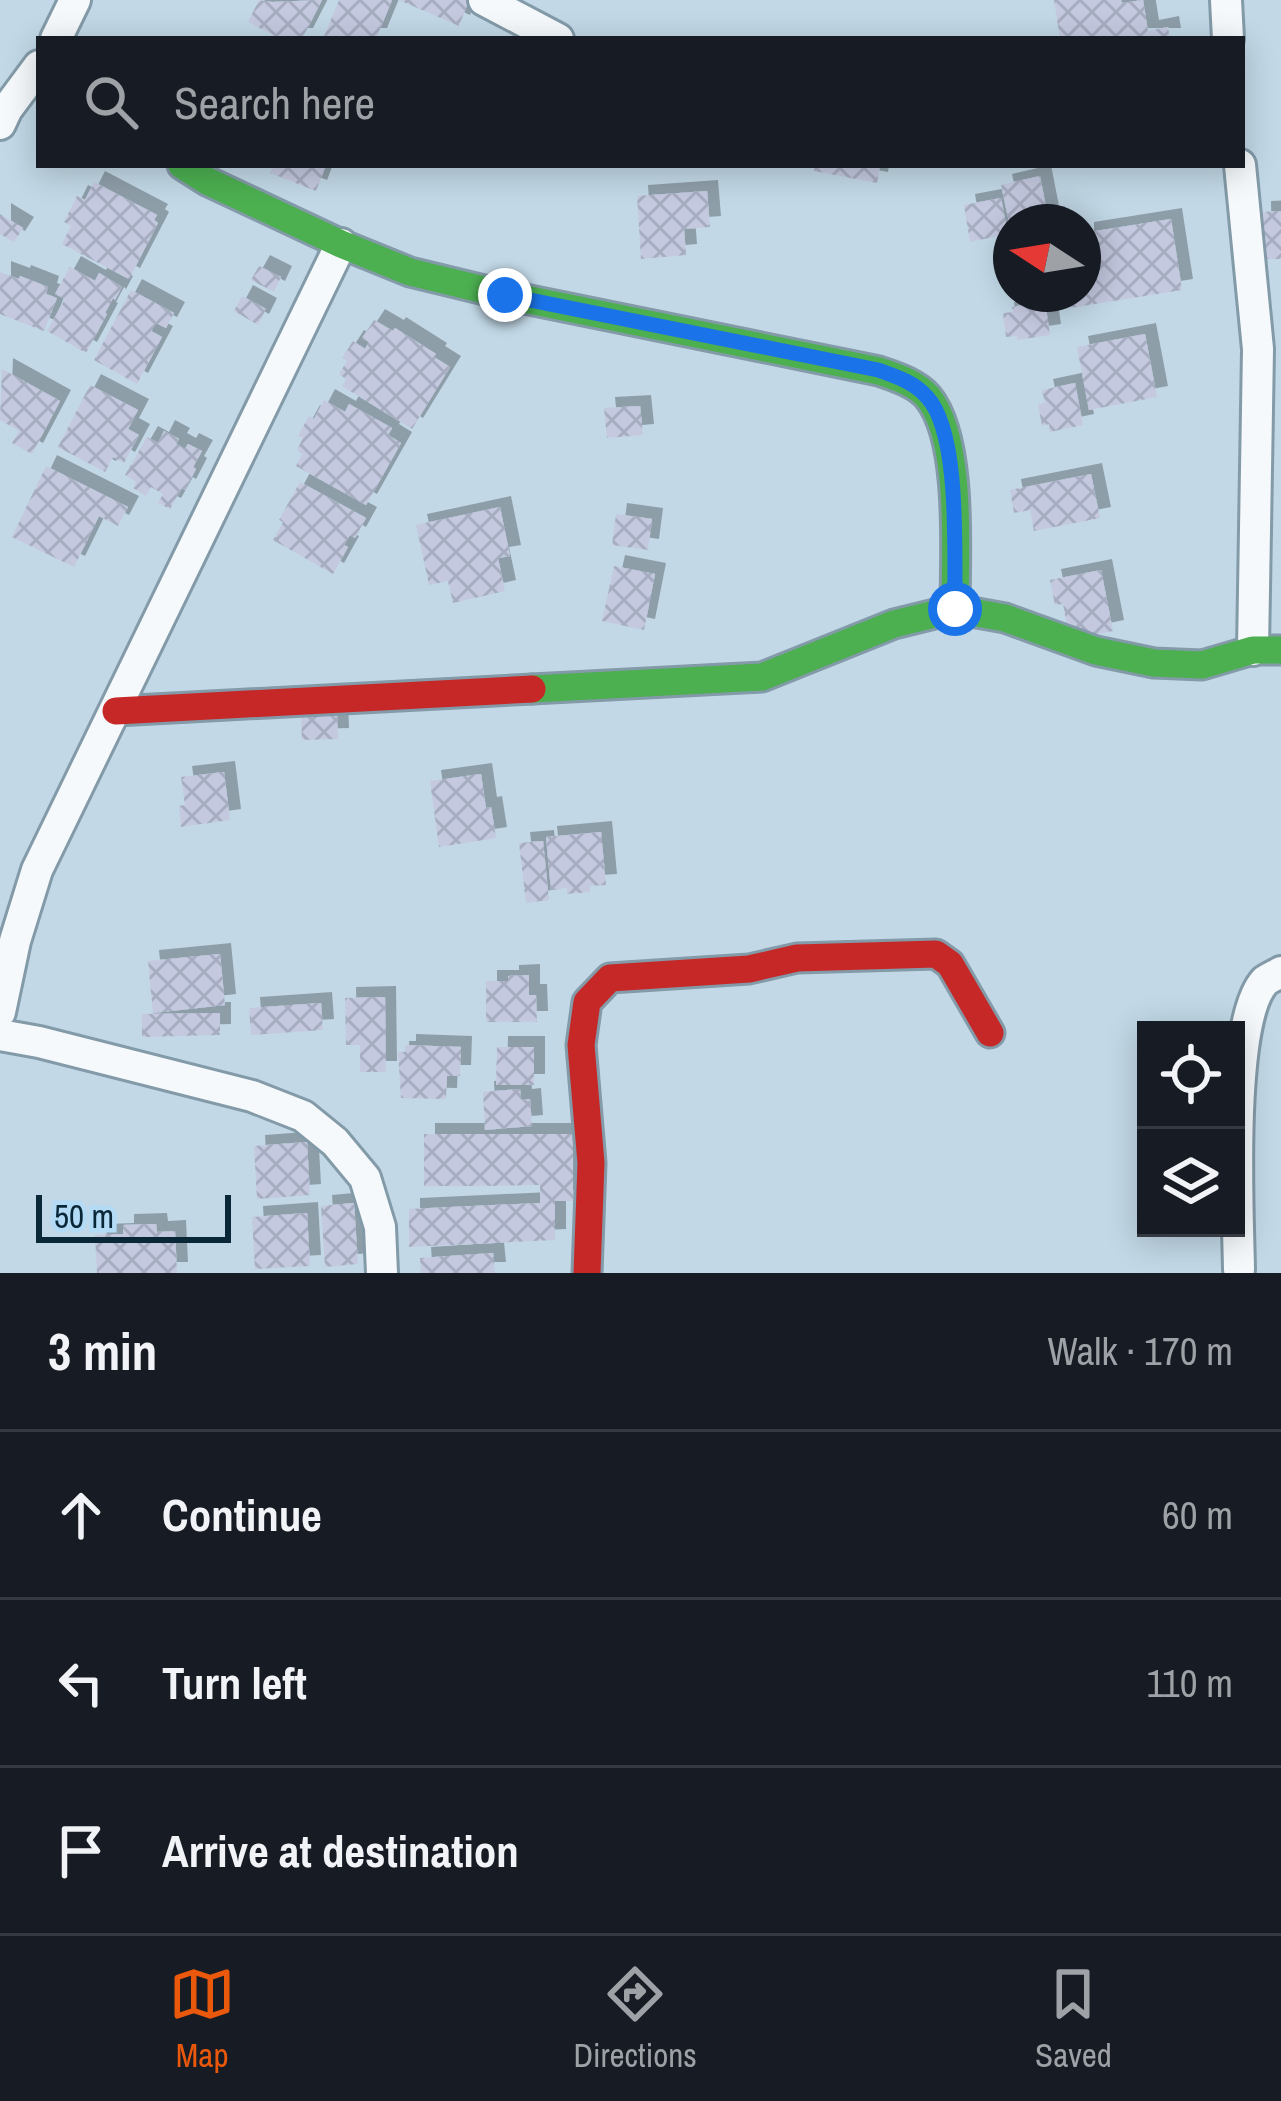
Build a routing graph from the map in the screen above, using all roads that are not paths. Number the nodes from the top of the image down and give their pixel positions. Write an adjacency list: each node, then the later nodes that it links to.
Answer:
1 (75, 0): 4 (street)
2 (484, 0): 5 (street)
3 (1226, 0): 6 (street)
4 (57, 36)
5 (552, 36)
6 (1228, 36)
7 (36, 70): 8 (street)
8 (0, 124)
9 (187, 168): 11 (street)
10 (1240, 168): 12 (street)
11 (341, 244): 13 (street); 15 (street)
12 (1270, 348): 14 (street)
13 (955, 609): 14 (street); 15 (street)
14 (1267, 650)
15 (116, 711): 17 (street)
16 (1281, 972): 20 (street)
17 (0, 1012)
18 (990, 1033): 22 (street)
19 (0, 1035): 21 (street)
20 (1239, 1269)
21 (382, 1273)
22 (586, 1273)

